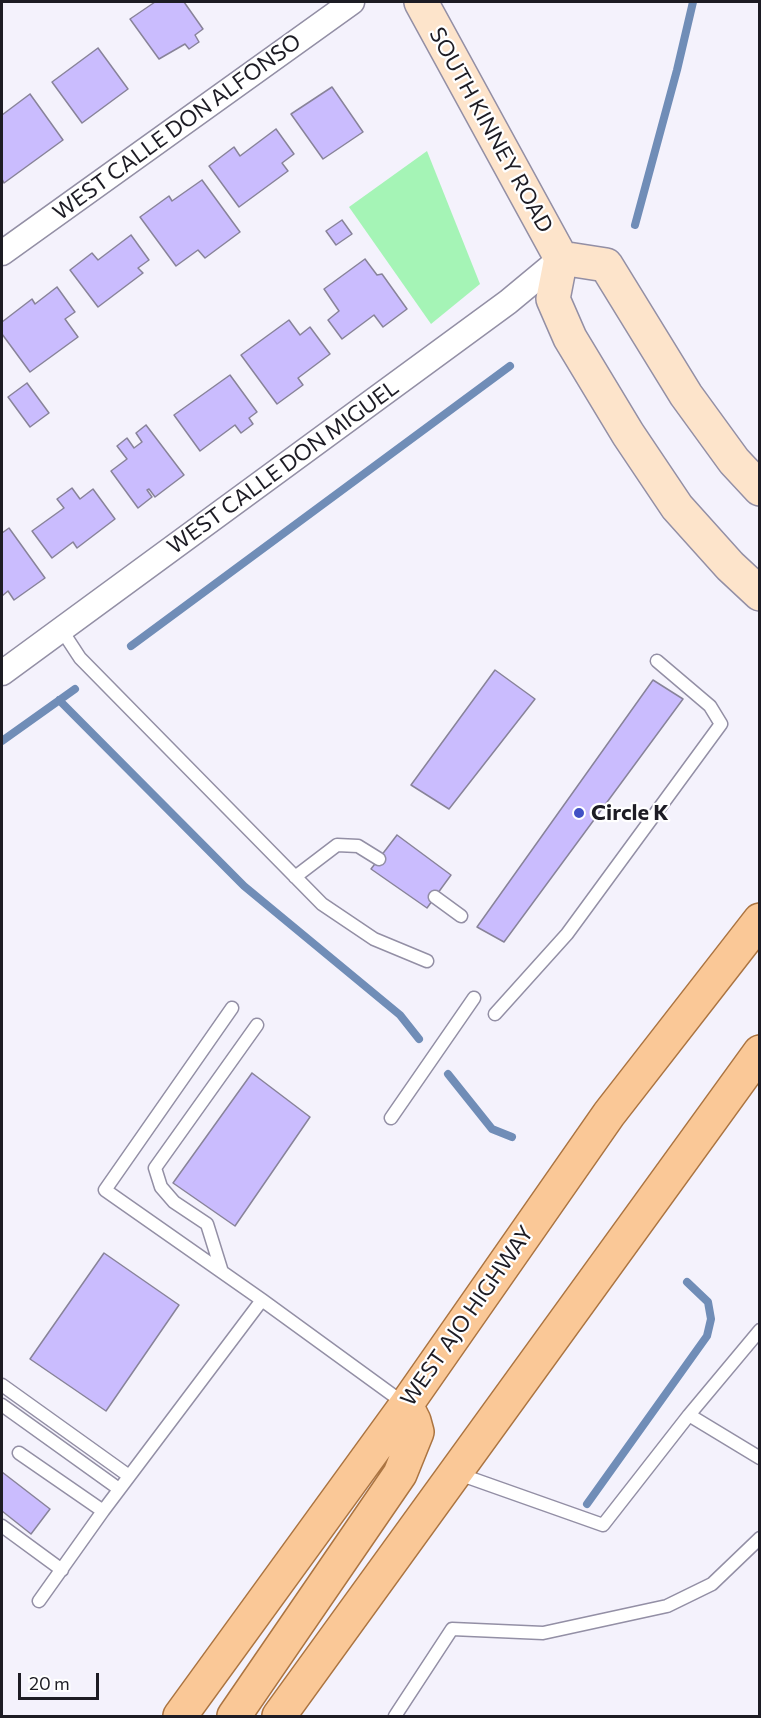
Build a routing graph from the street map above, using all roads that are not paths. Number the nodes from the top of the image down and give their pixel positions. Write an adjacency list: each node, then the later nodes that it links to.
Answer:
1 (352, 2): 3 (street, WEST CALLE DON ALFONSO)
2 (421, 2): 4 (main road, SOUTH KINNEY ROAD)
3 (2, 253)
4 (561, 258): 5 (main road, SOUTH KINNEY ROAD); 6 (main road, SOUTH KINNEY ROAD); 7 (street, WEST CALLE DON MIGUEL)
5 (759, 489)
6 (759, 594)
7 (61, 629): 9 (street, WEST CALLE DON MIGUEL); 11 (lane)
8 (657, 662): 18 (lane)
9 (2, 672)
10 (379, 859): 11 (lane)
11 (295, 877): 15 (lane)
12 (435, 897): 13 (lane)
13 (461, 916)
14 (759, 920): 27 (main road, WEST AJO HIGHWAY)
15 (427, 961)
16 (474, 998): 21 (lane)
17 (232, 1008): 22 (lane)
18 (495, 1014)
19 (257, 1025): 22 (lane)
20 (759, 1052): 31 (main road)
21 (390, 1119)
22 (222, 1272): 23 (lane)
23 (262, 1300): 27 (lane); 32 (lane)
24 (759, 1330): 28 (lane)
25 (2, 1385): 32 (lane)
26 (2, 1405): 33 (lane)
27 (406, 1405): 39 (main road, WEST AJO HIGHWAY); 40 (main road)
28 (689, 1415): 30 (lane); 31 (lane)
29 (19, 1453): 34 (lane)
30 (759, 1458)
31 (455, 1473): 41 (main road)
32 (129, 1476): 33 (lane)
33 (120, 1489): 34 (lane)
34 (103, 1511): 37 (lane)
35 (2, 1526): 37 (lane)
36 (759, 1538): 42 (lane)
37 (62, 1570): 38 (lane)
38 (39, 1601)
39 (180, 1716)
40 (234, 1716)
41 (279, 1716)
42 (395, 1716)

